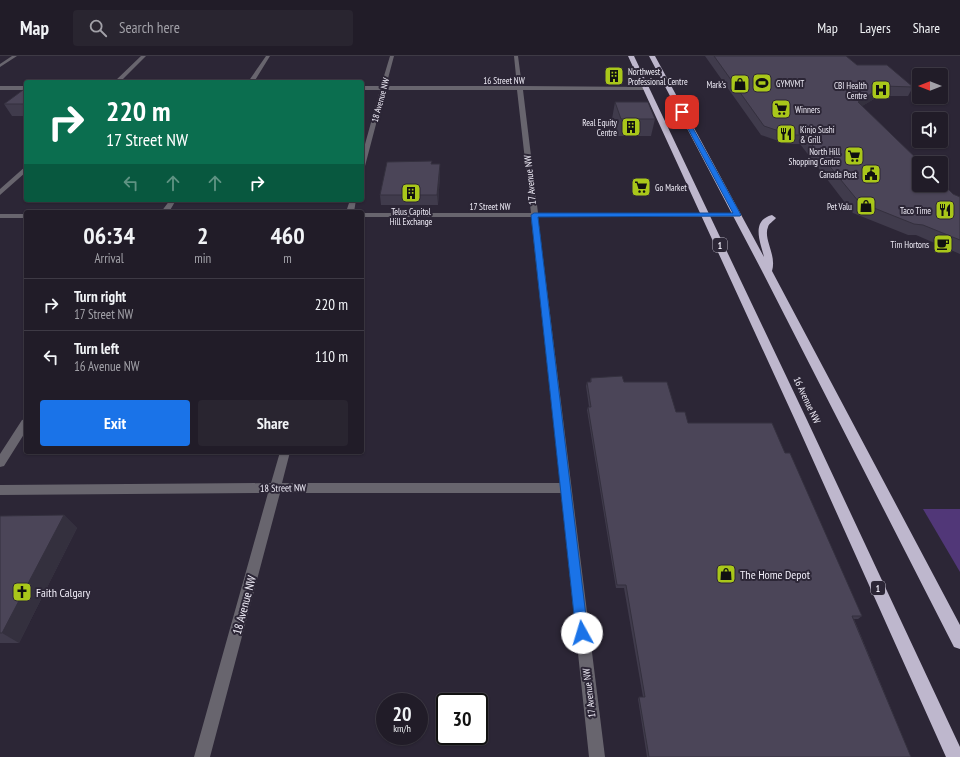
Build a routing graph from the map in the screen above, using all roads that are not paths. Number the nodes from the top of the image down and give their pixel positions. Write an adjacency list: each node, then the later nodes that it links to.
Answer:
1 (15, 56): 8 (street)
2 (144, 56): 9 (street)
3 (268, 56): 10 (street)
4 (392, 56): 14 (street, 18 Avenue NW)
5 (516, 56): 15 (street, 17 Avenue NW)
6 (631, 56): 16 (highway, 16 Avenue NW / 1)
7 (652, 56): 23 (highway)
8 (0, 66)
9 (119, 80)
10 (252, 80)
11 (0, 88): 12 (street)
12 (24, 88)
13 (364, 88): 14 (street, 16 Street NW)
14 (383, 88): 15 (street, 16 Street NW); 17 (street, 18 Avenue NW)
15 (520, 88): 16 (street, 16 Street NW); 21 (street, 17 Avenue NW)
16 (647, 88): 22 (highway, 16 Avenue NW / 1)
17 (364, 159)
18 (24, 170): 19 (street)
19 (0, 193)
20 (364, 215): 21 (street, 17 Street NW)
21 (534, 215): 22 (street, 17 Street NW); 31 (street, 17 Avenue NW)
22 (706, 215): 23 (street, 17 Street NW); 37 (highway, 16 Avenue NW / 1)
23 (737, 215): 27 (highway)
24 (0, 216): 25 (street)
25 (24, 216)
26 (772, 218): 27 (highway)
27 (767, 271): 34 (highway)
28 (24, 426): 30 (street)
29 (284, 454): 32 (street, 18 Avenue NW)
30 (0, 463)
31 (566, 488): 32 (street, 18 Street NW); 36 (street, 17 Avenue NW)
32 (275, 489): 33 (street, 18 Street NW); 35 (street, 18 Avenue NW)
33 (0, 490)
34 (960, 641)
35 (202, 757)
36 (597, 757)
37 (955, 757)

